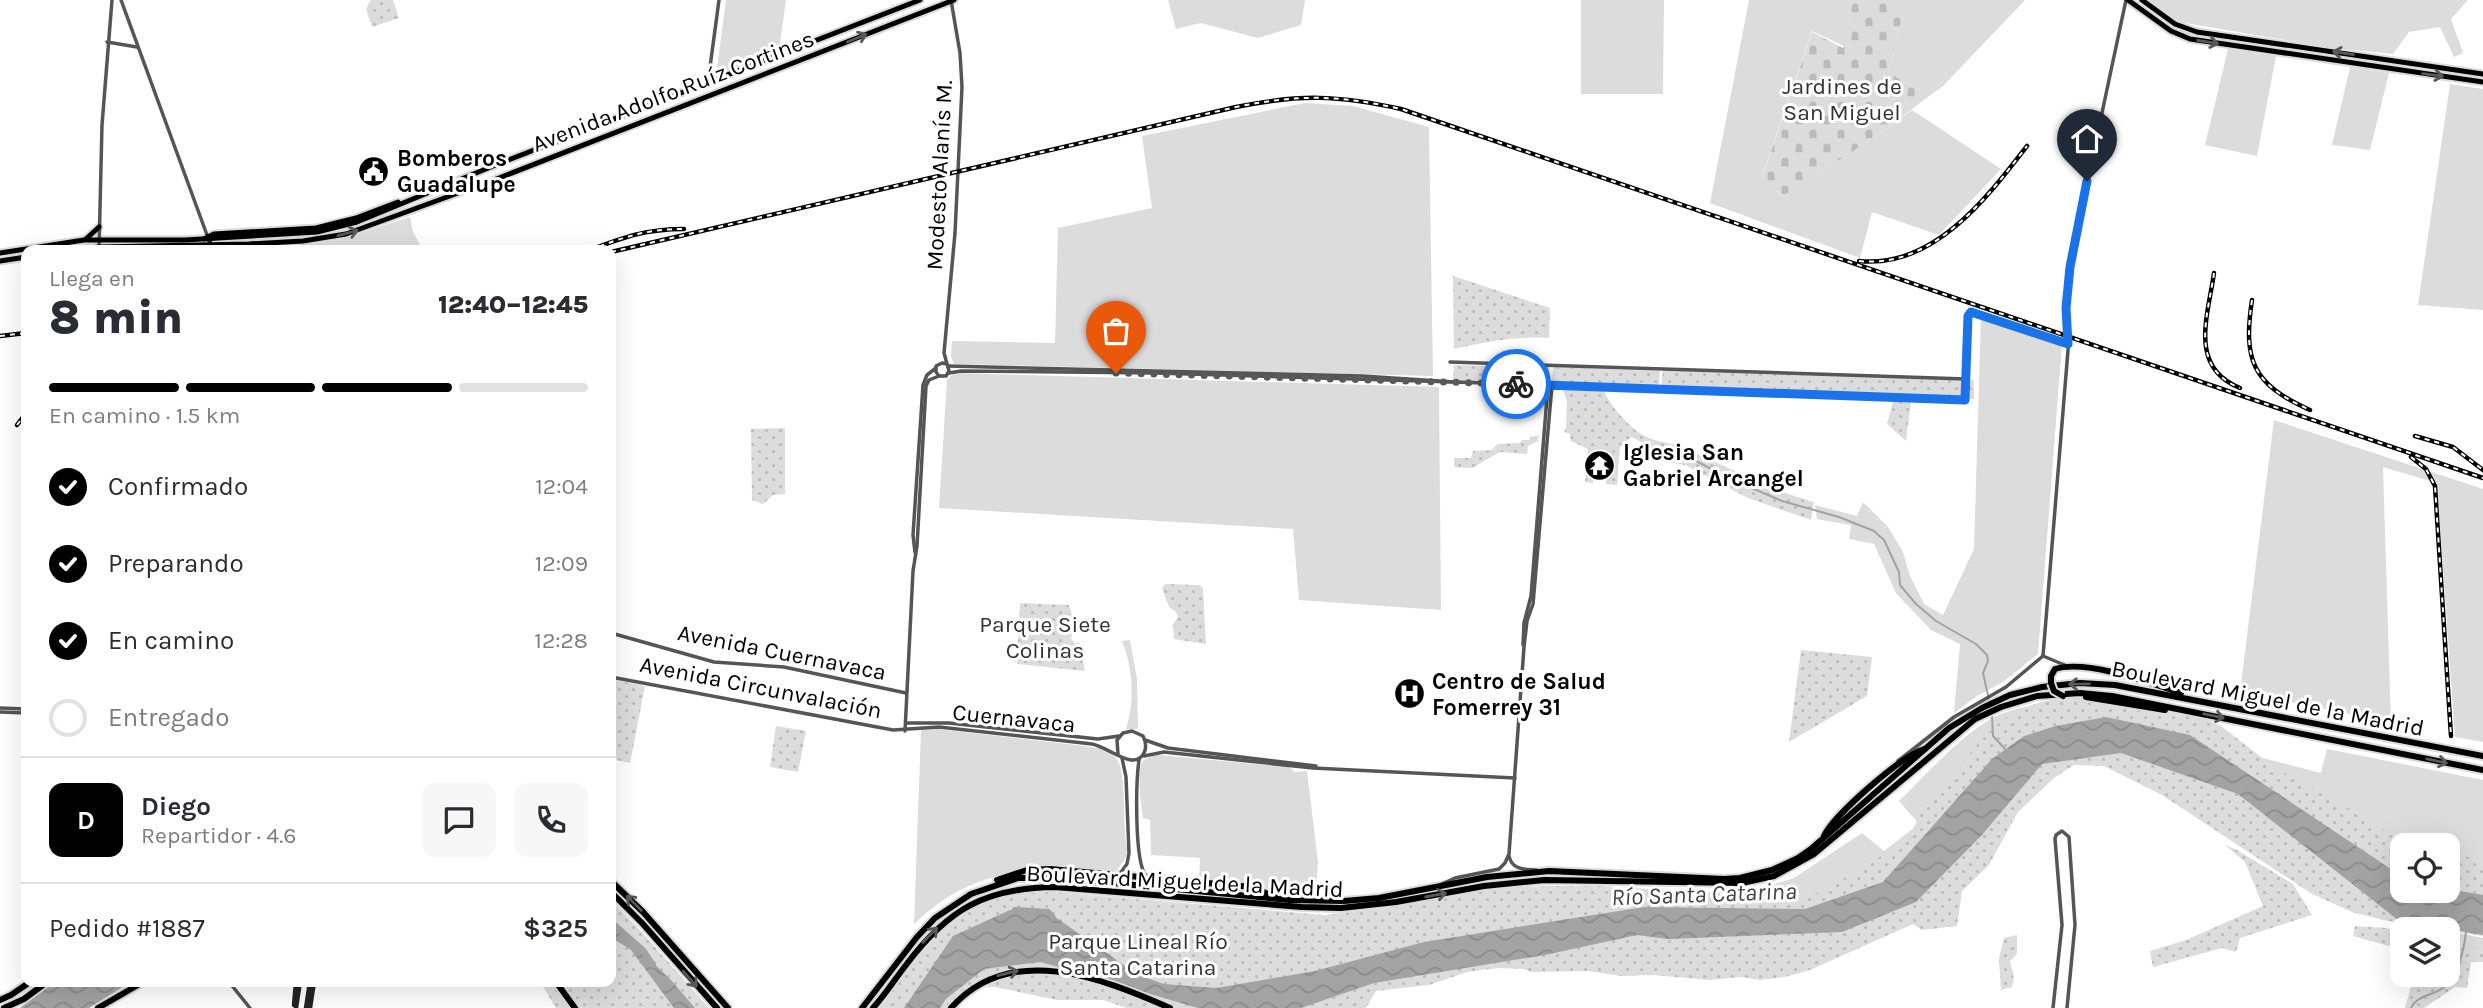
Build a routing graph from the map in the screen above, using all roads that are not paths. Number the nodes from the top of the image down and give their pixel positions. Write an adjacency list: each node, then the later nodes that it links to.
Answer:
1 (112, 0): 8 (street)
2 (121, 0): 9 (street)
3 (719, 0): 10 (street)
4 (920, 0): 12 (main road, Avenida Adolfo Ruíz Cortines)
5 (952, 0): 23 (main road, Avenida Adolfo Ruíz Cortines, one-way to 5); 29 (street, Modesto Alanís M.)
6 (2127, 0): 14 (main road, one-way to 14); 28 (street)
7 (2142, 0): 11 (main road, one-way to 7)
8 (107, 42): 9 (street); 16 (street)
9 (137, 47): 17 (street)
10 (712, 67): 12 (street); 13 (street)
11 (2483, 74)
12 (717, 79): 13 (main road, Avenida Adolfo Ruíz Cortines)
13 (708, 82): 15 (main road, Avenida Adolfo Ruíz Cortines)
14 (2483, 82)
15 (421, 197): 17 (main road, Avenida Adolfo Ruíz Cortines); 17 (main road, Avenida Adolfo Ruíz Cortines)
16 (99, 227): 18 (main road); 20 (street)
17 (206, 236): 20 (main road, Avenida Adolfo Ruíz Cortines); 21 (main road); 22 (main road)
18 (84, 240): 19 (main road, Avenida Adolfo Ruíz Cortines); 20 (main road, Avenida Adolfo Ruíz Cortines)
19 (52, 245)
20 (99, 245)
21 (198, 245)
22 (210, 245)
23 (257, 245)
24 (21, 250): 25 (main road, Avenida Adolfo Ruíz Cortines)
25 (0, 253)
26 (21, 258): 27 (main road)
27 (0, 261)
28 (2068, 344): 36 (street); 41 (street)
29 (944, 353): 31 (street, Modesto Alanís M.); 32 (street, Modesto Alanís M.)
30 (1450, 362): 36 (street)
31 (940, 364): 32 (street); 33 (street)
32 (947, 365): 34 (street); 37 (street)
33 (936, 368): 35 (street); 39 (street)
34 (949, 373): 35 (street); 37 (street)
35 (939, 376): 39 (street)
36 (1966, 379): 38 (street)
37 (1454, 382): 38 (street)
38 (1550, 385): 60 (street)
39 (915, 552): 44 (street)
40 (616, 634): 44 (street, Avenida Cuernavaca)
41 (2043, 656): 42 (street); 59 (street)
42 (2075, 668): 45 (highway); 46 (highway, bridge)
43 (616, 678): 50 (street, Avenida Circunvalación)
44 (906, 693): 49 (street)
45 (2195, 699): 53 (highway, Boulevard Miguel de la Madrid, one-way to 53); 55 (highway, Boulevard Miguel de la Madrid)
46 (2173, 708): 58 (highway, Boulevard Miguel de la Madrid, one-way to 58); 93 (highway, Boulevard Miguel de la Madrid, one-way to 46)
47 (0, 710): 48 (street)
48 (21, 711)
49 (905, 723): 50 (street); 51 (street, Cuernavaca)
50 (905, 731): 54 (street, Cuernavaca)
51 (1119, 736): 52 (street); 54 (street)
52 (1145, 739): 56 (street); 57 (street)
53 (1927, 748): 59 (highway); 63 (highway, Boulevard Miguel de la Madrid)
54 (1120, 756): 56 (street); 62 (street)
55 (2483, 756)
56 (1141, 757): 57 (street); 61 (street)
57 (1318, 767): 60 (street)
58 (2483, 771)
59 (1884, 777): 63 (highway)
60 (1515, 778): 66 (street)
61 (1138, 814): 62 (street); 65 (street)
62 (1126, 815): 64 (street)
63 (1822, 840): 67 (highway, Boulevard Miguel de la Madrid)
64 (1129, 853): 65 (street); 68 (street)
65 (1139, 853): 69 (street)
66 (1509, 854): 67 (street); 70 (street)
67 (1549, 872): 70 (highway, Boulevard Miguel de la Madrid)
68 (1118, 876): 69 (highway); 72 (highway)
69 (1147, 878): 74 (highway)
70 (1440, 885): 74 (highway, Boulevard Miguel de la Madrid)
71 (616, 886): 91 (highway, one-way to 71)
72 (987, 887): 74 (highway, Boulevard Miguel de la Madrid); 92 (highway, Boulevard Miguel de la Madrid)
73 (616, 897): 90 (highway, one-way to 90)
74 (1277, 898)
75 (23, 987): 83 (highway)
76 (40, 987): 84 (highway)
77 (135, 987): 85 (highway)
78 (233, 987): 86 (street)
79 (298, 987): 87 (main road)
80 (309, 987): 88 (main road)
81 (311, 987): 88 (main road)
82 (560, 987): 89 (highway)
83 (0, 999)
84 (4, 1008)
85 (99, 1008)
86 (250, 1008)
87 (295, 1008)
88 (308, 1008)
89 (575, 1008)
90 (717, 1008)
91 (729, 1008)
92 (862, 1008)
93 (873, 1008)
94 (951, 1008): 95 (highway, one-way to 95)
95 (1170, 1008)
96 (2053, 1008): 97 (street)
97 (2067, 1008)

